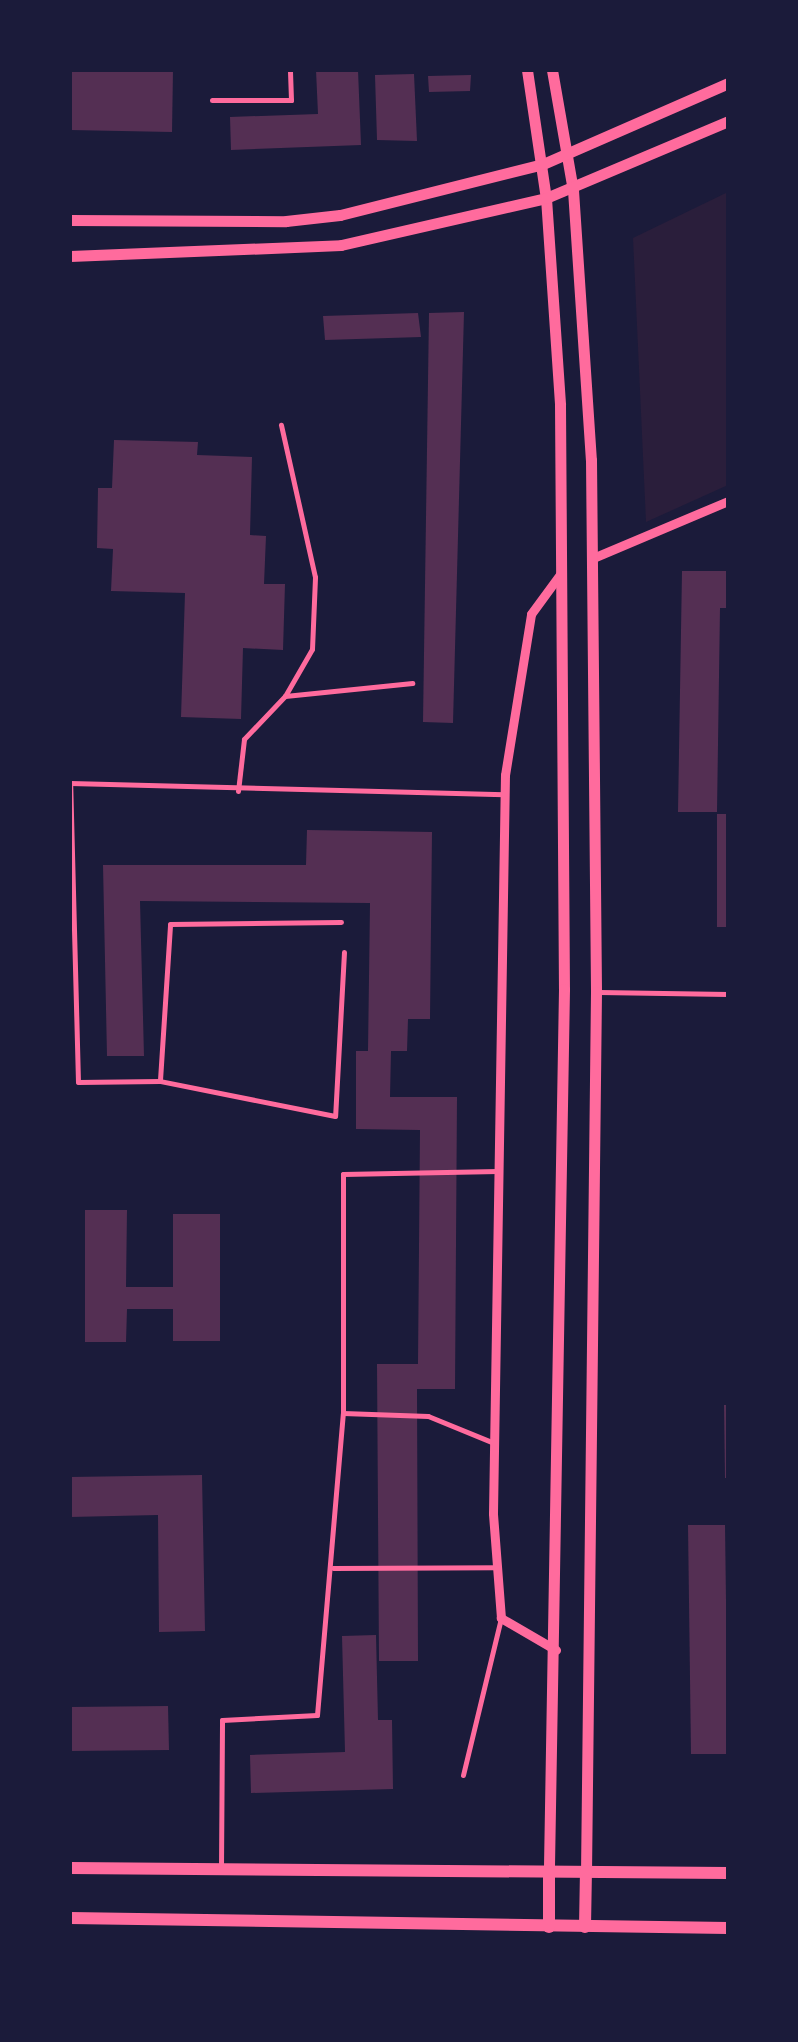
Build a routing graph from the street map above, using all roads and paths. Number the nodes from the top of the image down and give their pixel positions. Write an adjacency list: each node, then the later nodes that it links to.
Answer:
1 (290, 70): 5 (lane)
2 (526, 70): 8 (street)
3 (552, 70): 7 (street)
4 (728, 83): 7 (street)
5 (212, 100)
6 (728, 121): 9 (street)
7 (569, 155): 8 (street); 9 (street)
8 (543, 164): 10 (street); 11 (street)
9 (573, 190): 10 (street); 15 (street)
10 (546, 198): 12 (street); 16 (street)
11 (70, 220)
12 (70, 256)
13 (281, 425): 18 (lane)
14 (728, 500): 15 (street)
15 (592, 558): 23 (street)
16 (561, 574): 20 (street); 32 (street)
17 (412, 683): 18 (lane)
18 (285, 696): 19 (lane)
19 (238, 790): 20 (lane); 25 (lane)
20 (504, 794): 26 (street)
21 (341, 922): 25 (lane)
22 (344, 952): 25 (lane)
23 (596, 992): 24 (lane); 37 (street)
24 (728, 994)
25 (160, 1081)
26 (498, 1172): 27 (lane); 28 (street)
27 (343, 1413): 28 (lane); 30 (lane)
28 (494, 1443): 29 (street)
29 (497, 1566): 30 (lane); 31 (street)
30 (333, 1568): 35 (lane)
31 (501, 1618): 32 (street); 33 (lane)
32 (556, 1650): 36 (street)
33 (463, 1775)
34 (70, 1868): 35 (main road)
35 (221, 1868): 36 (main road)
36 (549, 1870): 37 (main road); 40 (main road)
37 (586, 1871): 38 (main road); 41 (main road)
38 (728, 1874)
39 (70, 1918): 40 (main road)
40 (549, 1927): 41 (main road)
41 (585, 1928): 42 (main road)
42 (728, 1928)

